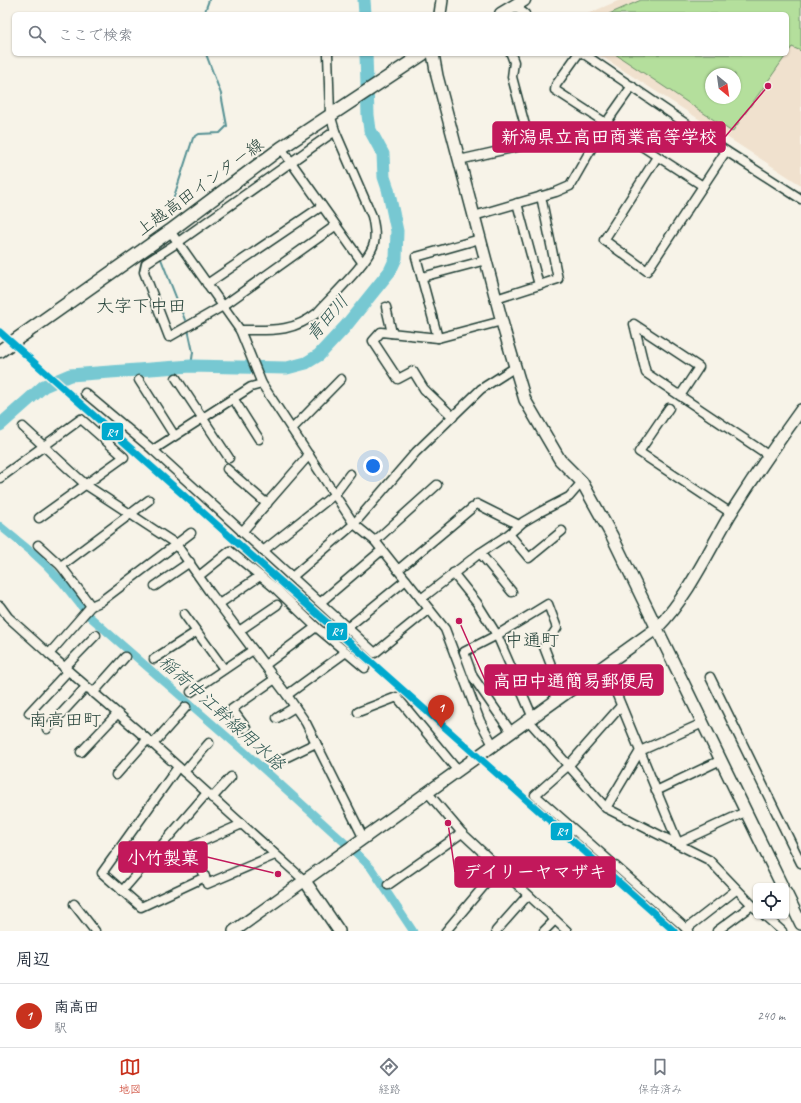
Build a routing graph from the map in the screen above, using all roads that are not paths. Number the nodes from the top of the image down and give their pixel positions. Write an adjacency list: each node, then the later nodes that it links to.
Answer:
1 (442, 0): 3 (street)
2 (519, 3): 4 (main road); 5 (street)
3 (440, 12)
4 (504, 12)
5 (524, 12)
6 (328, 56): 13 (street)
7 (420, 56): 13 (main road, 上越高田インター線)
8 (433, 56): 19 (street)
9 (512, 56): 19 (street)
10 (577, 56): 14 (street)
11 (587, 56): 12 (street)
12 (632, 86): 14 (street); 17 (street)
13 (330, 114): 15 (street); 16 (main road, 上越高田インター線)
14 (606, 123): 18 (street); 22 (street)
15 (335, 131): 20 (street); 32 (street)
16 (281, 148): 20 (street); 28 (main road, 上越高田インター線)
17 (726, 151): 21 (street); 23 (street)
18 (657, 157): 21 (street); 21 (street)
19 (460, 160): 26 (street)
20 (291, 162): 25 (street); 30 (street)
21 (703, 186)
22 (541, 196): 24 (street); 35 (street)
23 (801, 199)
24 (517, 203): 26 (street); 35 (street)
25 (322, 206): 27 (street); 34 (street)
26 (474, 216): 29 (street)
27 (335, 226): 32 (street); 37 (street)
28 (170, 231): 30 (street); 43 (main road, 上越高田インター線)
29 (480, 239): 31 (street); 33 (street)
30 (177, 242): 34 (street); 37 (street)
31 (486, 260): 33 (street); 36 (street)
32 (362, 262): 40 (street)
33 (422, 277): 42 (street)
34 (207, 284): 37 (street)
35 (539, 285): 36 (street)
36 (496, 299): 39 (street)
37 (222, 306): 40 (street)
38 (386, 307): 41 (street)
39 (502, 322): 42 (street); 44 (street)
40 (240, 330): 48 (street)
41 (392, 333): 42 (street); 55 (street)
42 (438, 338)
43 (0, 350)
44 (514, 368): 55 (street); 68 (street)
45 (176, 378): 54 (street)
46 (341, 379): 57 (street)
47 (139, 380): 58 (street)
48 (261, 380): 51 (street); 57 (street)
49 (85, 392): 61 (street)
50 (680, 396): 50 (street); 63 (street)
51 (233, 398): 54 (street); 59 (street)
52 (669, 408): 74 (street)
53 (801, 410): 63 (street)
54 (203, 417): 58 (street); 64 (street)
55 (453, 417): 77 (street)
56 (22, 426): 60 (street)
57 (292, 429): 62 (street)
58 (174, 435): 61 (street)
59 (259, 439)
60 (44, 446): 67 (street); 69 (street); 69 (street)
61 (153, 450): 80 (street)
62 (309, 455): 71 (street); 73 (street)
63 (768, 455): 74 (street)
64 (229, 458)
65 (228, 469): 73 (street)
66 (350, 474): 71 (street)
67 (0, 478)
68 (582, 482): 78 (street); 109 (street)
69 (86, 485): 75 (street); 76 (street)
70 (438, 485): 83 (street)
71 (335, 494): 77 (street); 87 (street)
72 (149, 500): 75 (street)
73 (266, 504): 80 (street)
74 (731, 513): 109 (street)
75 (130, 514): 84 (street); 90 (street)
76 (40, 518)
77 (354, 524): 83 (street); 95 (street)
78 (519, 525): 82 (street); 91 (street)
79 (562, 531): 82 (street)
80 (242, 532): 87 (street)
81 (191, 533): 84 (street)
82 (509, 534): 88 (street)
83 (375, 541): 86 (street)
84 (176, 544): 89 (street); 104 (street)
85 (38, 545): 90 (street)
86 (382, 550): 91 (street); 100 (street)
87 (263, 551): 95 (street)
88 (480, 552): 92 (street); 98 (street)
89 (190, 562): 93 (street); 97 (street)
90 (60, 566): 104 (street)
91 (398, 570): 96 (street)
92 (454, 574): 99 (street); 113 (street)
93 (199, 576): 94 (street); 101 (street)
94 (260, 576): 101 (street); 107 (street)
95 (292, 577): 100 (street)
96 (406, 580): 99 (street); 108 (street)
97 (155, 586)
98 (512, 592)
99 (421, 599): 105 (street)
100 (321, 602): 108 (street)
101 (219, 604): 110 (street)
102 (276, 605): 110 (street)
103 (0, 606): 116 (street)
104 (91, 606): 116 (street)
105 (429, 609): 108 (street); 146 (street)
106 (184, 614): 111 (street)
107 (316, 627): 115 (street); 119 (street)
108 (347, 628)
109 (657, 628): 120 (street); 139 (street)
110 (239, 631): 114 (street)
111 (196, 632): 118 (street); 122 (street)
112 (96, 635): 123 (street)
113 (497, 635): 130 (street); 138 (street); 142 (street)
114 (253, 650): 119 (street); 122 (street)
115 (346, 652): 121 (street); 129 (street)
116 (48, 654): 123 (street)
117 (125, 657): 128 (street)
118 (154, 659)
119 (265, 665): 125 (street)
120 (605, 666): 130 (street); 131 (street)
121 (365, 668)
122 (224, 669): 127 (street)
123 (66, 670): 126 (street); 135 (street)
124 (710, 677): 166 (street)
125 (275, 678): 129 (street); 140 (street)
126 (86, 687): 128 (street); 141 (street)
127 (191, 692)
128 (93, 693): 136 (street)
129 (287, 694): 133 (street)
130 (554, 702): 138 (street)
131 (621, 706): 147 (street); 151 (street)
132 (186, 707): 143 (street)
133 (295, 707): 137 (street); 145 (street)
134 (358, 712): 153 (street)
135 (30, 713)
136 (117, 714): 143 (street); 148 (street)
137 (277, 718)
138 (531, 719): 142 (street); 151 (street)
139 (703, 722): 147 (street); 150 (street)
140 (246, 728)
141 (47, 729)
142 (511, 732): 146 (street)
143 (150, 742): 152 (street); 154 (street)
144 (209, 743): 152 (street)
145 (316, 743): 149 (street); 163 (street)
146 (493, 745): 153 (street)
147 (640, 751): 156 (street); 159 (street)
148 (81, 752)
149 (281, 760)
150 (721, 760): 156 (street); 160 (street)
151 (569, 765): 159 (street); 183 (street)
152 (181, 769): 158 (street); 173 (street)
153 (458, 770): 157 (street)
154 (116, 775)
155 (231, 777): 158 (street)
156 (656, 791): 164 (street)
157 (428, 792): 162 (street); 163 (street)
158 (209, 796): 161 (street); 173 (street)
159 (606, 808): 164 (street)
160 (746, 812): 164 (street); 170 (street)
161 (242, 824): 165 (street); 168 (street)
162 (462, 833): 167 (street); 171 (street)
163 (363, 837): 169 (street)
164 (678, 844): 172 (street)
165 (275, 854): 168 (street); 169 (street)
166 (801, 863)
167 (499, 868): 174 (street); 186 (street)
168 (205, 877): 173 (street)
169 (305, 881): 184 (street); 185 (street)
170 (781, 883)
171 (388, 885)
172 (736, 890): 177 (street); 183 (street)
173 (122, 891)
174 (528, 895): 180 (street); 187 (street)
175 (789, 899): 181 (street)
176 (74, 904): 182 (street)
177 (753, 906)
178 (753, 908): 190 (street)
179 (768, 919): 191 (street)
180 (555, 920): 188 (street); 189 (street)
181 (800, 920)
182 (93, 930)
183 (688, 930)
184 (234, 931)
185 (339, 931)
186 (446, 931)
187 (496, 931)
188 (544, 931)
189 (567, 931)
190 (717, 931)
191 (782, 931)

